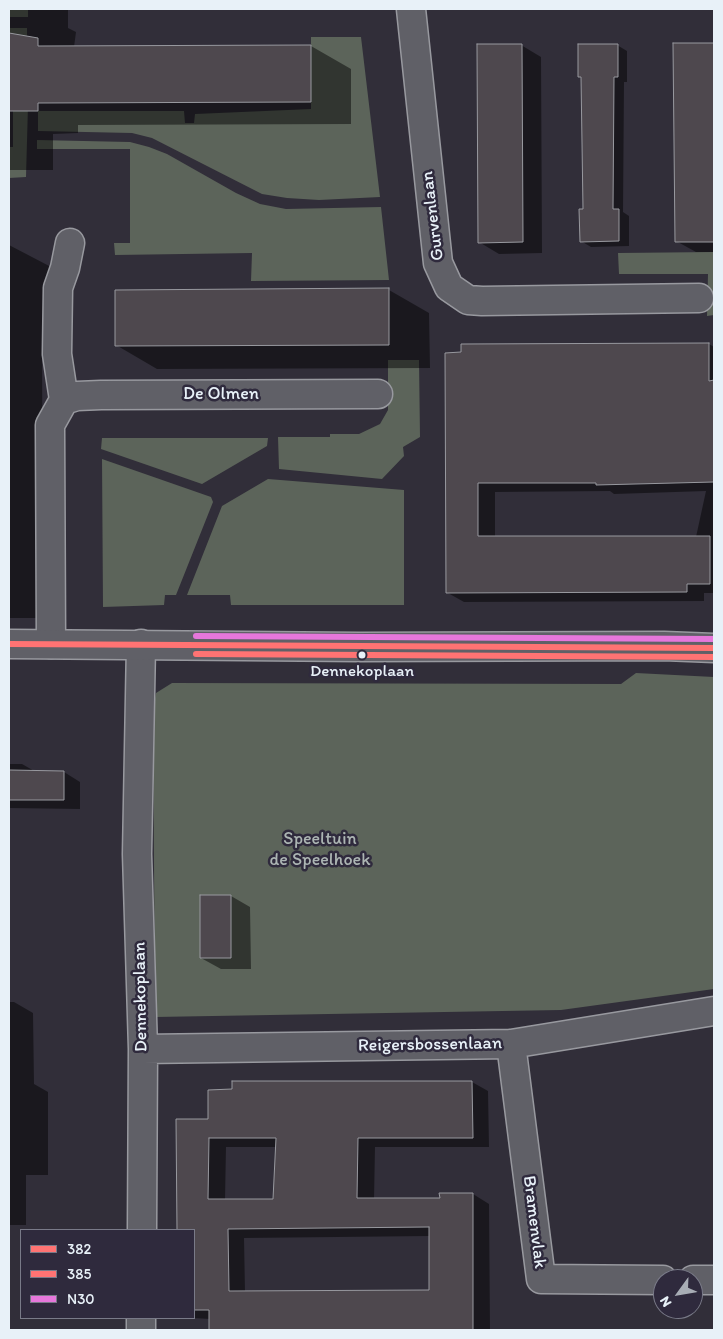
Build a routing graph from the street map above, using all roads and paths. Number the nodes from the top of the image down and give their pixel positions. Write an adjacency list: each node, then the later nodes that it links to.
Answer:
1 (410, 9): 3 (street, Gurvenlaan)
2 (70, 243): 5 (street)
3 (699, 298)
4 (378, 394): 5 (street, De Olmen)
5 (64, 400): 7 (street)
6 (9, 644): 7 (street)
7 (51, 644): 8 (street)
8 (141, 644): 9 (street); 12 (street, Dennekoplaan)
9 (714, 648)
10 (714, 1011): 11 (street, Reigersbossenlaan)
11 (511, 1044): 12 (street, Reigersbossenlaan); 14 (street, Bramenvlak)
12 (143, 1049): 13 (street, Dennekoplaan)
13 (142, 1229)
14 (653, 1280)

